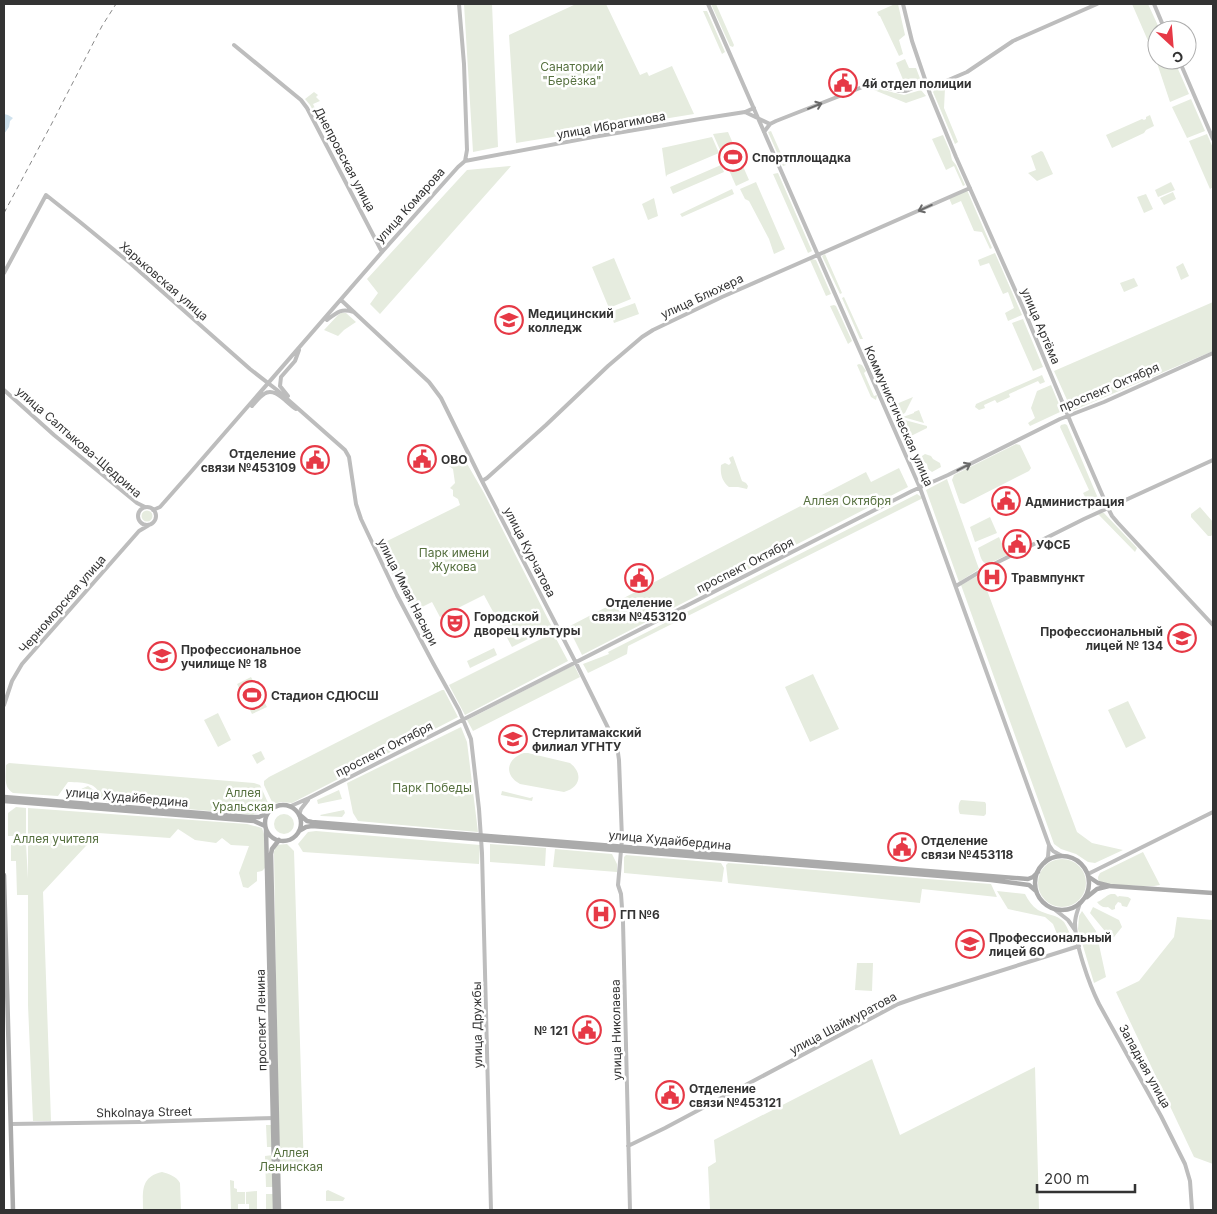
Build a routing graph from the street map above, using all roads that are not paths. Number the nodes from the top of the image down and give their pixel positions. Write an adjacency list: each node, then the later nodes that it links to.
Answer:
1 (459, 4): 16 (main road)
2 (708, 4): 10 (main road, Коммунистическая улица)
3 (904, 4): 9 (main road, улица Артёма)
4 (1097, 4): 9 (main road)
5 (1154, 4): 6 (main road)
6 (1161, 20)
7 (234, 45): 18 (main road, Днепровская улица)
8 (1183, 70): 15 (main road)
9 (927, 86): 13 (main road, one-way to 9); 17 (main road, улица Артёма)
10 (754, 108): 11 (main road, улица Ибрагимова); 12 (main road, Коммунистическая улица)
11 (745, 112): 12 (main road); 16 (main road, улица Ибрагимова)
12 (758, 119): 13 (main road); 14 (main road, Коммунистическая улица)
13 (770, 124): 14 (main road)
14 (764, 132): 19 (main road, Коммунистическая улица)
15 (1213, 139)
16 (465, 161): 18 (main road, улица Комарова)
17 (970, 188): 19 (main road, улица Блюхера, one-way to 19); 30 (main road, улица Артёма)
18 (382, 252): 21 (main road, улица Комарова)
19 (818, 255): 32 (main road, улица Блюхера); 33 (main road, Коммунистическая улица)
20 (4, 273): 26 (main road, Харьковская улица)
21 (341, 300): 22 (main road, улица Курчатова); 23 (main road, улица Комарова)
22 (356, 313): 23 (main road); 32 (main road, улица Курчатова)
23 (321, 324): 24 (main road, улица Комарова)
24 (300, 348): 26 (main road, улица Комарова); 28 (main road)
25 (1213, 353): 30 (main road, проспект Октября)
26 (269, 383): 28 (main road, улица Имая Насыри); 29 (main road)
27 (4, 390): 34 (main road, улица Салтыкова-Щедрина)
28 (301, 411): 29 (main road); 48 (main road, улица Имая Насыри)
29 (244, 412): 36 (main road)
30 (1068, 416): 33 (main road, проспект Октября, one-way to 30); 37 (main road, улица Артёма)
31 (1213, 460): 37 (main road)
32 (482, 481): 46 (main road, улица Курчатова)
33 (920, 488): 44 (main road, Коммунистическая улица); 46 (main road, проспект Октября)
34 (137, 503): 35 (main road); 39 (main road, улица Салтыкова-Щедрина)
35 (145, 507): 38 (main road); 39 (main road)
36 (160, 507): 38 (main road); 40 (main road)
37 (1108, 508): 44 (main road); 45 (main road, улица Артёма)
38 (153, 510): 40 (main road)
39 (139, 511): 41 (main road)
40 (155, 519): 42 (main road)
41 (139, 521): 42 (main road); 43 (main road)
42 (149, 525): 43 (main road, Черноморская улица)
43 (139, 531): 47 (main road, Черноморская улица)
44 (956, 586): 61 (main road, Коммунистическая улица)
45 (1213, 625)
46 (576, 662): 48 (main road, проспект Октября); 62 (main road, улица Курчатова)
47 (4, 706)
48 (463, 719): 50 (main road, проспект Октября); 59 (main road, улица Имая Насыри)
49 (4, 797): 56 (main road, улица Худайбердина)
50 (309, 798): 52 (main road, проспект Октября); 55 (main road)
51 (4, 801): 56 (main road, улица Худайбердина)
52 (291, 806): 54 (main road); 55 (main road)
53 (1213, 812): 67 (main road)
54 (268, 813): 56 (main road); 57 (main road)
55 (299, 815): 58 (main road); 59 (main road, улица Худайбердина)
56 (249, 819): 57 (main road)
57 (266, 828): 60 (main road); 76 (main road, проспект Ленина)
58 (299, 831): 59 (main road, улица Худайбердина); 60 (main road)
59 (481, 837): 62 (main road, улица Худайбердина); 82 (main road, улица Дружбы)
60 (279, 840): 76 (main road, проспект Ленина)
61 (1049, 846): 63 (main road); 64 (main road)
62 (622, 848): 65 (main road, улица Худайбердина); 69 (main road, улица Худайбердина); 78 (main road, улица Николаева)
63 (1062, 856): 64 (main road); 67 (main road)
64 (1044, 864): 65 (main road)
65 (1038, 872): 69 (main road)
66 (4, 875): 77 (main road)
67 (1089, 875): 68 (main road); 71 (main road)
68 (1110, 886): 70 (main road); 71 (main road)
69 (1036, 891): 73 (main road)
70 (1213, 893)
71 (1085, 898): 72 (main road)
72 (1080, 903): 73 (main road); 74 (main road, Западная улица)
73 (1054, 909): 74 (main road, Западная улица)
74 (1076, 932): 75 (main road, Западная улица)
75 (1079, 946): 78 (main road, улица Шаймуратова); 84 (main road, Западная улица)
76 (275, 1118): 77 (main road, Shkolnaya Street); 80 (main road, проспект Ленина); 81 (main road, проспект Ленина)
77 (11, 1124): 79 (main road)
78 (628, 1146): 83 (main road, улица Николаева)
79 (13, 1210)
80 (275, 1210)
81 (279, 1210)
82 (491, 1210)
83 (630, 1210)
84 (1192, 1210)

